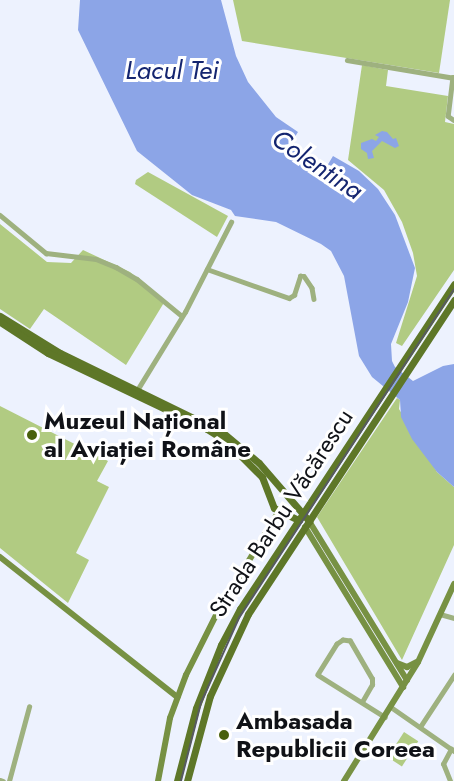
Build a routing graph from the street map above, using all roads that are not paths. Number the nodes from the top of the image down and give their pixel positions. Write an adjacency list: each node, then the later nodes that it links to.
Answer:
1 (347, 60): 2 (street)
2 (454, 77): 3 (street)
3 (454, 120)
4 (0, 215): 11 (street)
5 (231, 222): 6 (street)
6 (207, 269): 8 (street); 11 (street)
7 (454, 284): 17 (main road, Strada Barbu Văcărescu)
8 (314, 299)
9 (454, 300): 18 (main road, Strada Barbu Văcărescu)
10 (0, 316): 13 (main road)
11 (182, 316): 13 (street)
12 (0, 322): 13 (main road)
13 (136, 392): 14 (main road); 15 (main road)
14 (268, 494): 15 (main road); 16 (main road)
15 (287, 497): 17 (main road)
16 (279, 511): 17 (main road); 28 (main road)
17 (300, 516): 18 (main road); 37 (main road, Strada Barbu Văcărescu)
18 (307, 524): 23 (main road); 27 (main road); 38 (main road, Strada Barbu Văcărescu)
19 (0, 557): 28 (main road)
20 (454, 584): 21 (main road)
21 (440, 614): 22 (street); 24 (main road)
22 (454, 618)
23 (394, 662): 24 (main road); 26 (main road)
24 (418, 662): 26 (main road)
25 (453, 677): 33 (street)
26 (407, 680): 27 (main road)
27 (403, 687): 31 (main road)
28 (177, 697): 36 (main road)
29 (362, 702): 29 (street); 32 (street)
30 (28, 707): 35 (street)
31 (391, 707): 32 (main road); 33 (street)
32 (385, 717): 39 (main road)
33 (420, 727): 34 (street)
34 (452, 750): 40 (street)
35 (9, 781)
36 (158, 781)
37 (177, 781)
38 (187, 781)
39 (344, 781)
40 (450, 781)

